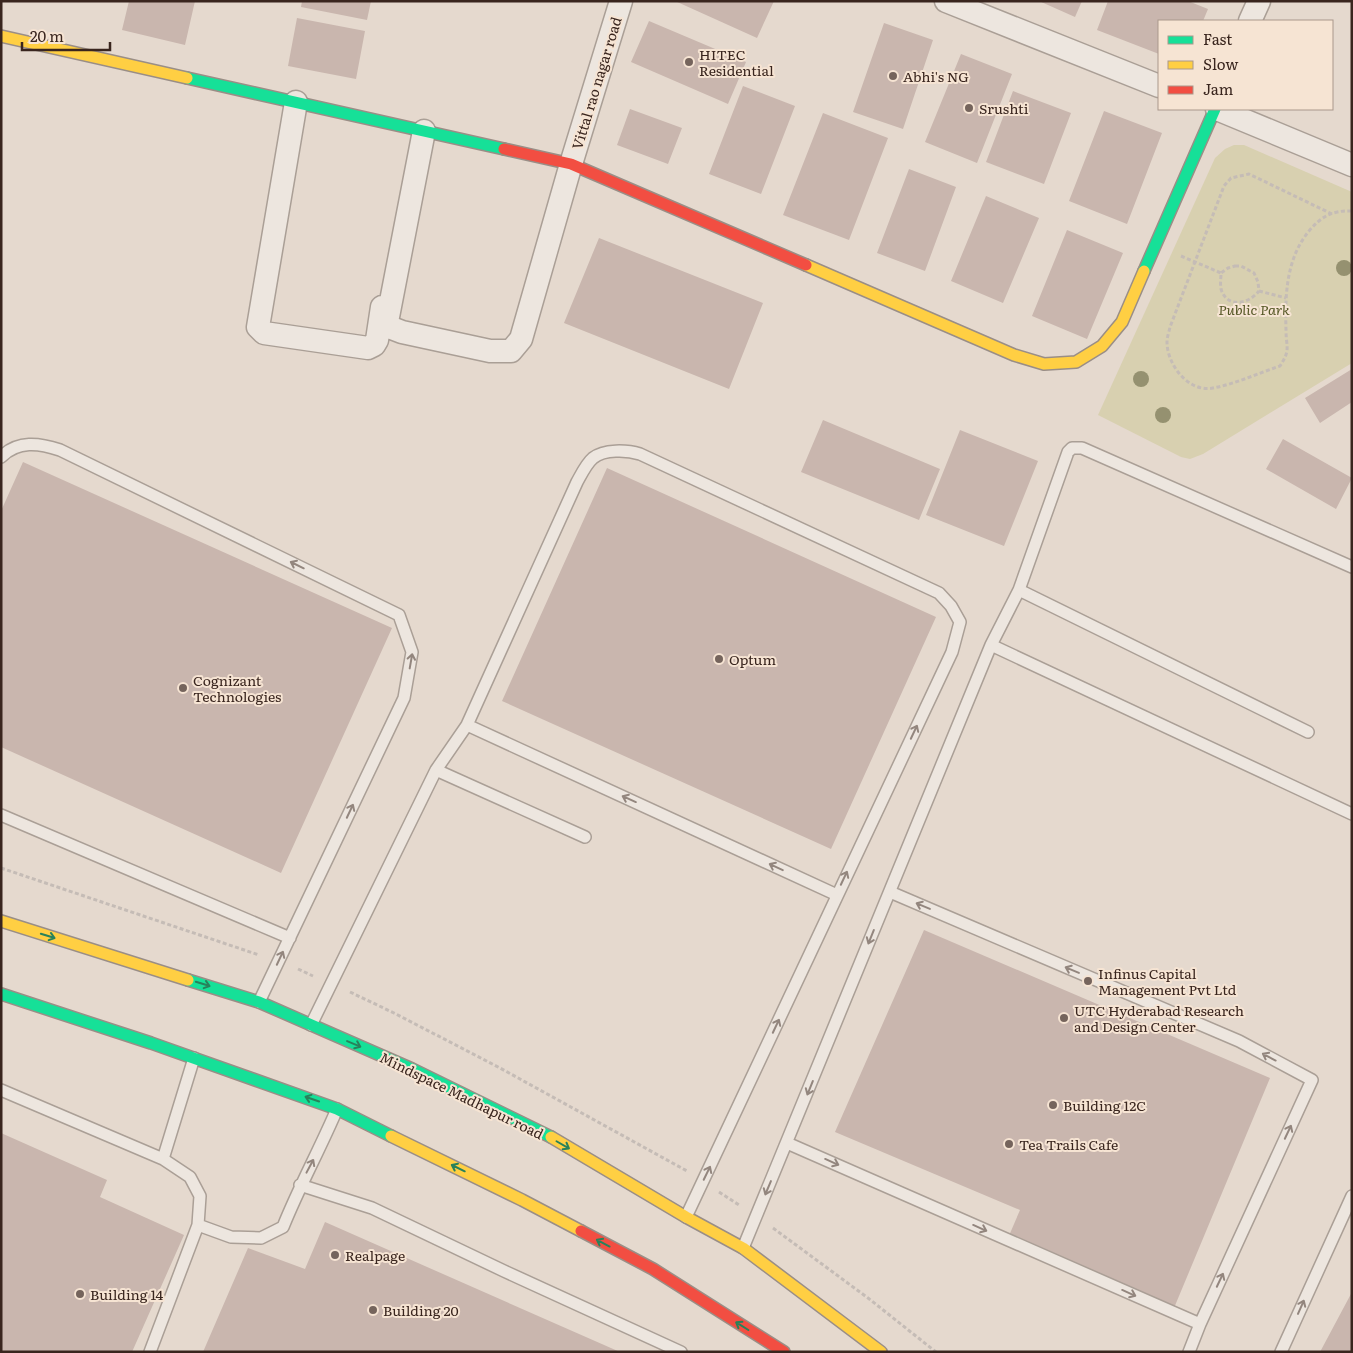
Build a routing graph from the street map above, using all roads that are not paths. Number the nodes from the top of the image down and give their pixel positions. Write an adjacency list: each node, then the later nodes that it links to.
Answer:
1 (621, 1): 11 (street, Vittal rao nagar road)
2 (1258, 1): 4 (street)
3 (947, 2): 6 (street)
4 (1250, 20)
5 (1, 36): 7 (street)
6 (1158, 86)
7 (296, 102): 10 (street); 10 (street)
8 (1216, 110): 11 (street)
9 (1218, 110): 12 (street)
10 (419, 130): 11 (street); 11 (street, Vittal rao nagar road)
11 (571, 164)
12 (1352, 166)
13 (1, 457): 26 (lane, one-way to 13)
14 (1352, 567): 15 (lane)
15 (1019, 590): 16 (lane); 18 (lane)
16 (992, 645): 20 (lane); 23 (lane)
17 (467, 725): 19 (lane); 24 (lane, one-way to 17); 24 (lane, one-way to 17)
18 (1308, 732)
19 (436, 770): 22 (lane); 29 (lane)
20 (1352, 814)
21 (1, 815): 26 (lane)
22 (585, 837)
23 (890, 892): 33 (lane, one-way to 33); 40 (lane, one-way to 23)
24 (836, 895): 37 (lane, one-way to 24)
25 (1, 921): 28 (street, Mindspace Madhapur road, one-way to 28)
26 (290, 938): 28 (lane, one-way to 26)
27 (1, 994): 30 (street)
28 (260, 1002): 29 (street, Mindspace Madhapur road)
29 (311, 1025): 37 (street, Mindspace Madhapur road, one-way to 37)
30 (194, 1058): 32 (street, one-way to 30); 34 (lane)
31 (1, 1090): 34 (lane)
32 (337, 1109): 35 (lane, one-way to 32); 41 (street, one-way to 32)
33 (787, 1143): 39 (lane, one-way to 39); 40 (lane, one-way to 40)
34 (163, 1160): 38 (lane)
35 (300, 1185): 38 (lane); 43 (lane)
36 (1352, 1196): 46 (lane, one-way to 36)
37 (686, 1217): 39 (street, Mindspace Madhapur road)
38 (198, 1224): 42 (lane)
39 (743, 1248): 44 (street, Mindspace Madhapur road)
40 (1200, 1324): 45 (lane)
41 (780, 1351)
42 (150, 1352)
43 (681, 1352)
44 (881, 1352)
45 (1189, 1352)
46 (1281, 1352)

